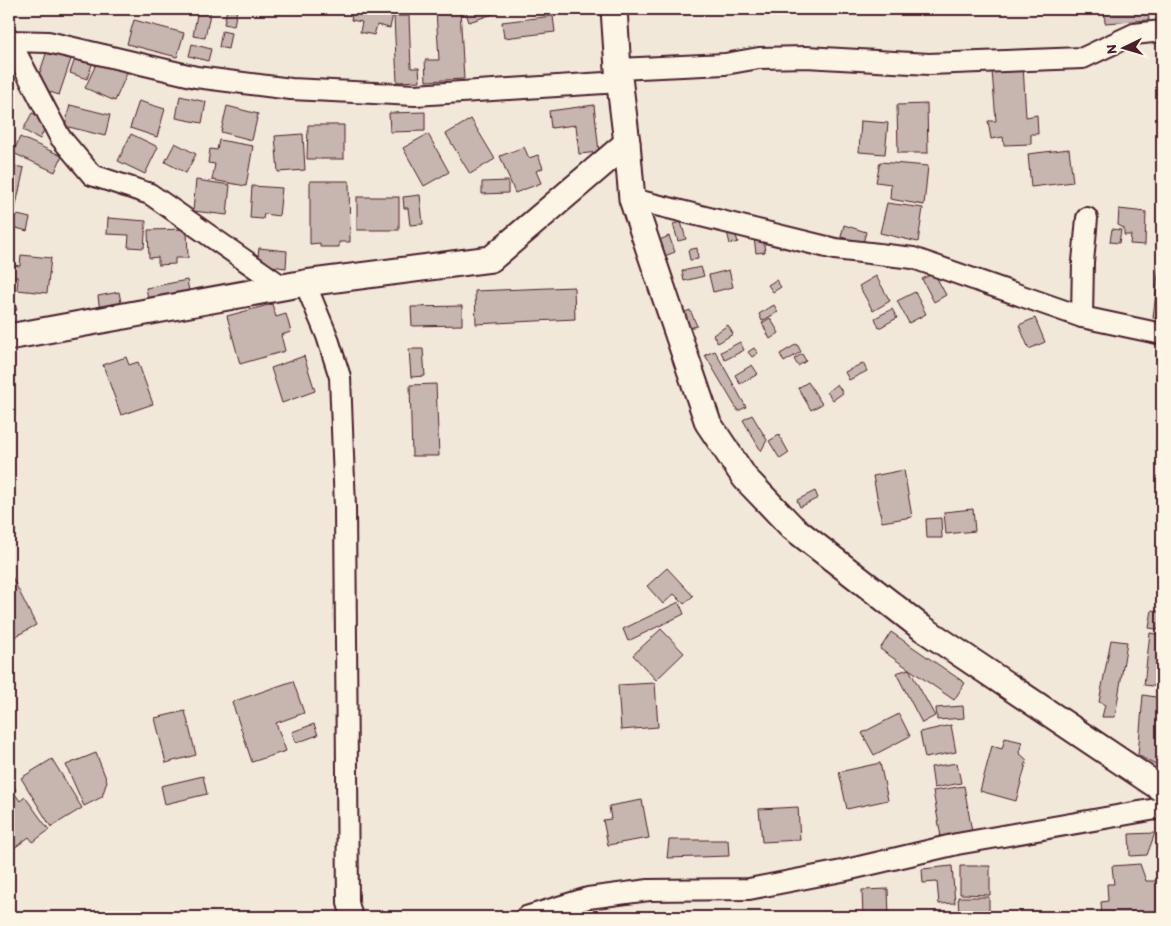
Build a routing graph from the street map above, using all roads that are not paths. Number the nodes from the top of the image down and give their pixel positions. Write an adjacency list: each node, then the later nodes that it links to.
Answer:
1 (614, 9): 4 (street)
2 (1162, 31): 4 (street)
3 (9, 41): 4 (street); 8 (street)
4 (619, 75): 5 (street)
5 (627, 143): 6 (street); 8 (street)
6 (632, 199): 9 (street); 12 (street)
7 (1087, 218): 9 (street)
8 (294, 285): 11 (street); 14 (street)
9 (1082, 317): 10 (street)
10 (1162, 334)
11 (9, 337)
12 (1162, 788)
13 (1162, 808): 15 (street)
14 (352, 917)
15 (526, 917)

